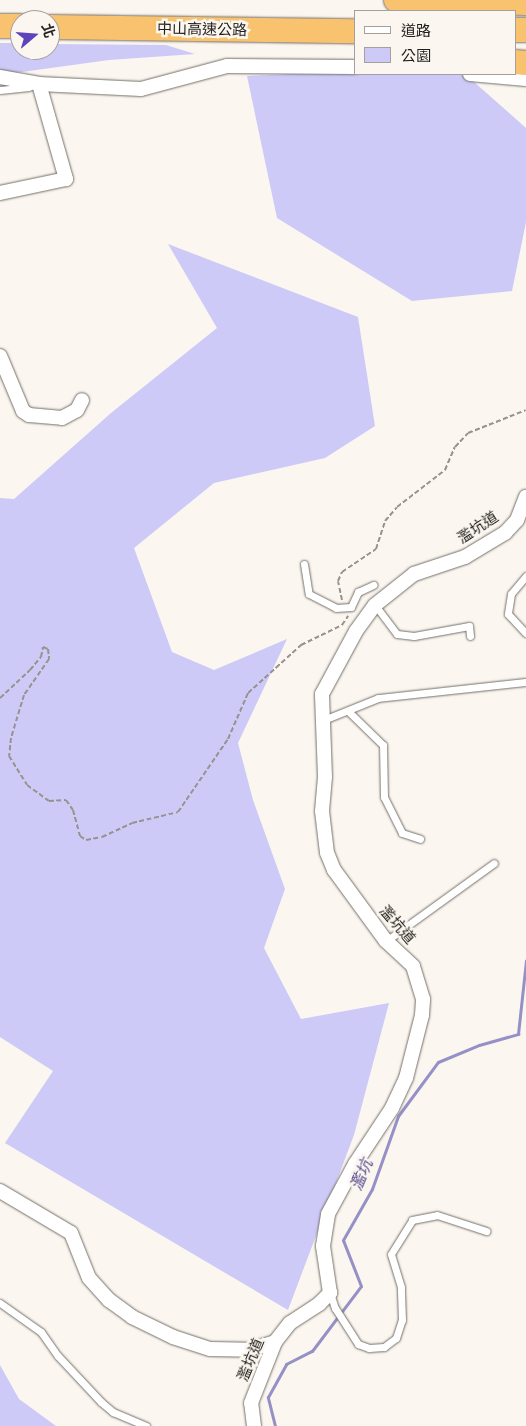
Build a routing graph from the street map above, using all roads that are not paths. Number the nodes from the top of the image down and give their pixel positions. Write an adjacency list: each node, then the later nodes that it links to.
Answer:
1 (396, 0): 2 (highway)
2 (526, 3)
3 (60, 27): 4 (highway, 中山高速公路)
4 (215, 31): 5 (highway, 中山高速公路); 6 (highway)
5 (354, 31)
6 (354, 46)
7 (354, 67): 11 (street)
8 (481, 75): 10 (street)
9 (0, 77): 11 (street)
10 (526, 79)
11 (39, 84): 12 (lane); 13 (street)
12 (0, 90)
13 (0, 193)
14 (0, 356): 15 (street)
15 (82, 400)
16 (526, 497): 17 (street, 濫坑道)
17 (521, 520): 21 (street, 濫坑道)
18 (304, 564): 20 (lane)
19 (526, 576): 22 (lane)
20 (373, 585)
21 (375, 605): 23 (lane); 26 (street, 濫坑道)
22 (526, 634)
23 (470, 636)
24 (526, 682): 25 (lane)
25 (348, 711): 26 (lane); 27 (lane)
26 (321, 722): 29 (street, 濫坑道)
27 (420, 839)
28 (494, 863): 29 (lane)
29 (386, 941): 32 (street, 濫坑道)
30 (0, 1192): 34 (street)
31 (486, 1231): 32 (lane)
32 (330, 1292): 34 (street, 濫坑道)
33 (0, 1303): 35 (lane)
34 (275, 1342): 36 (street, 濫坑道)
35 (146, 1426)
36 (254, 1426)

